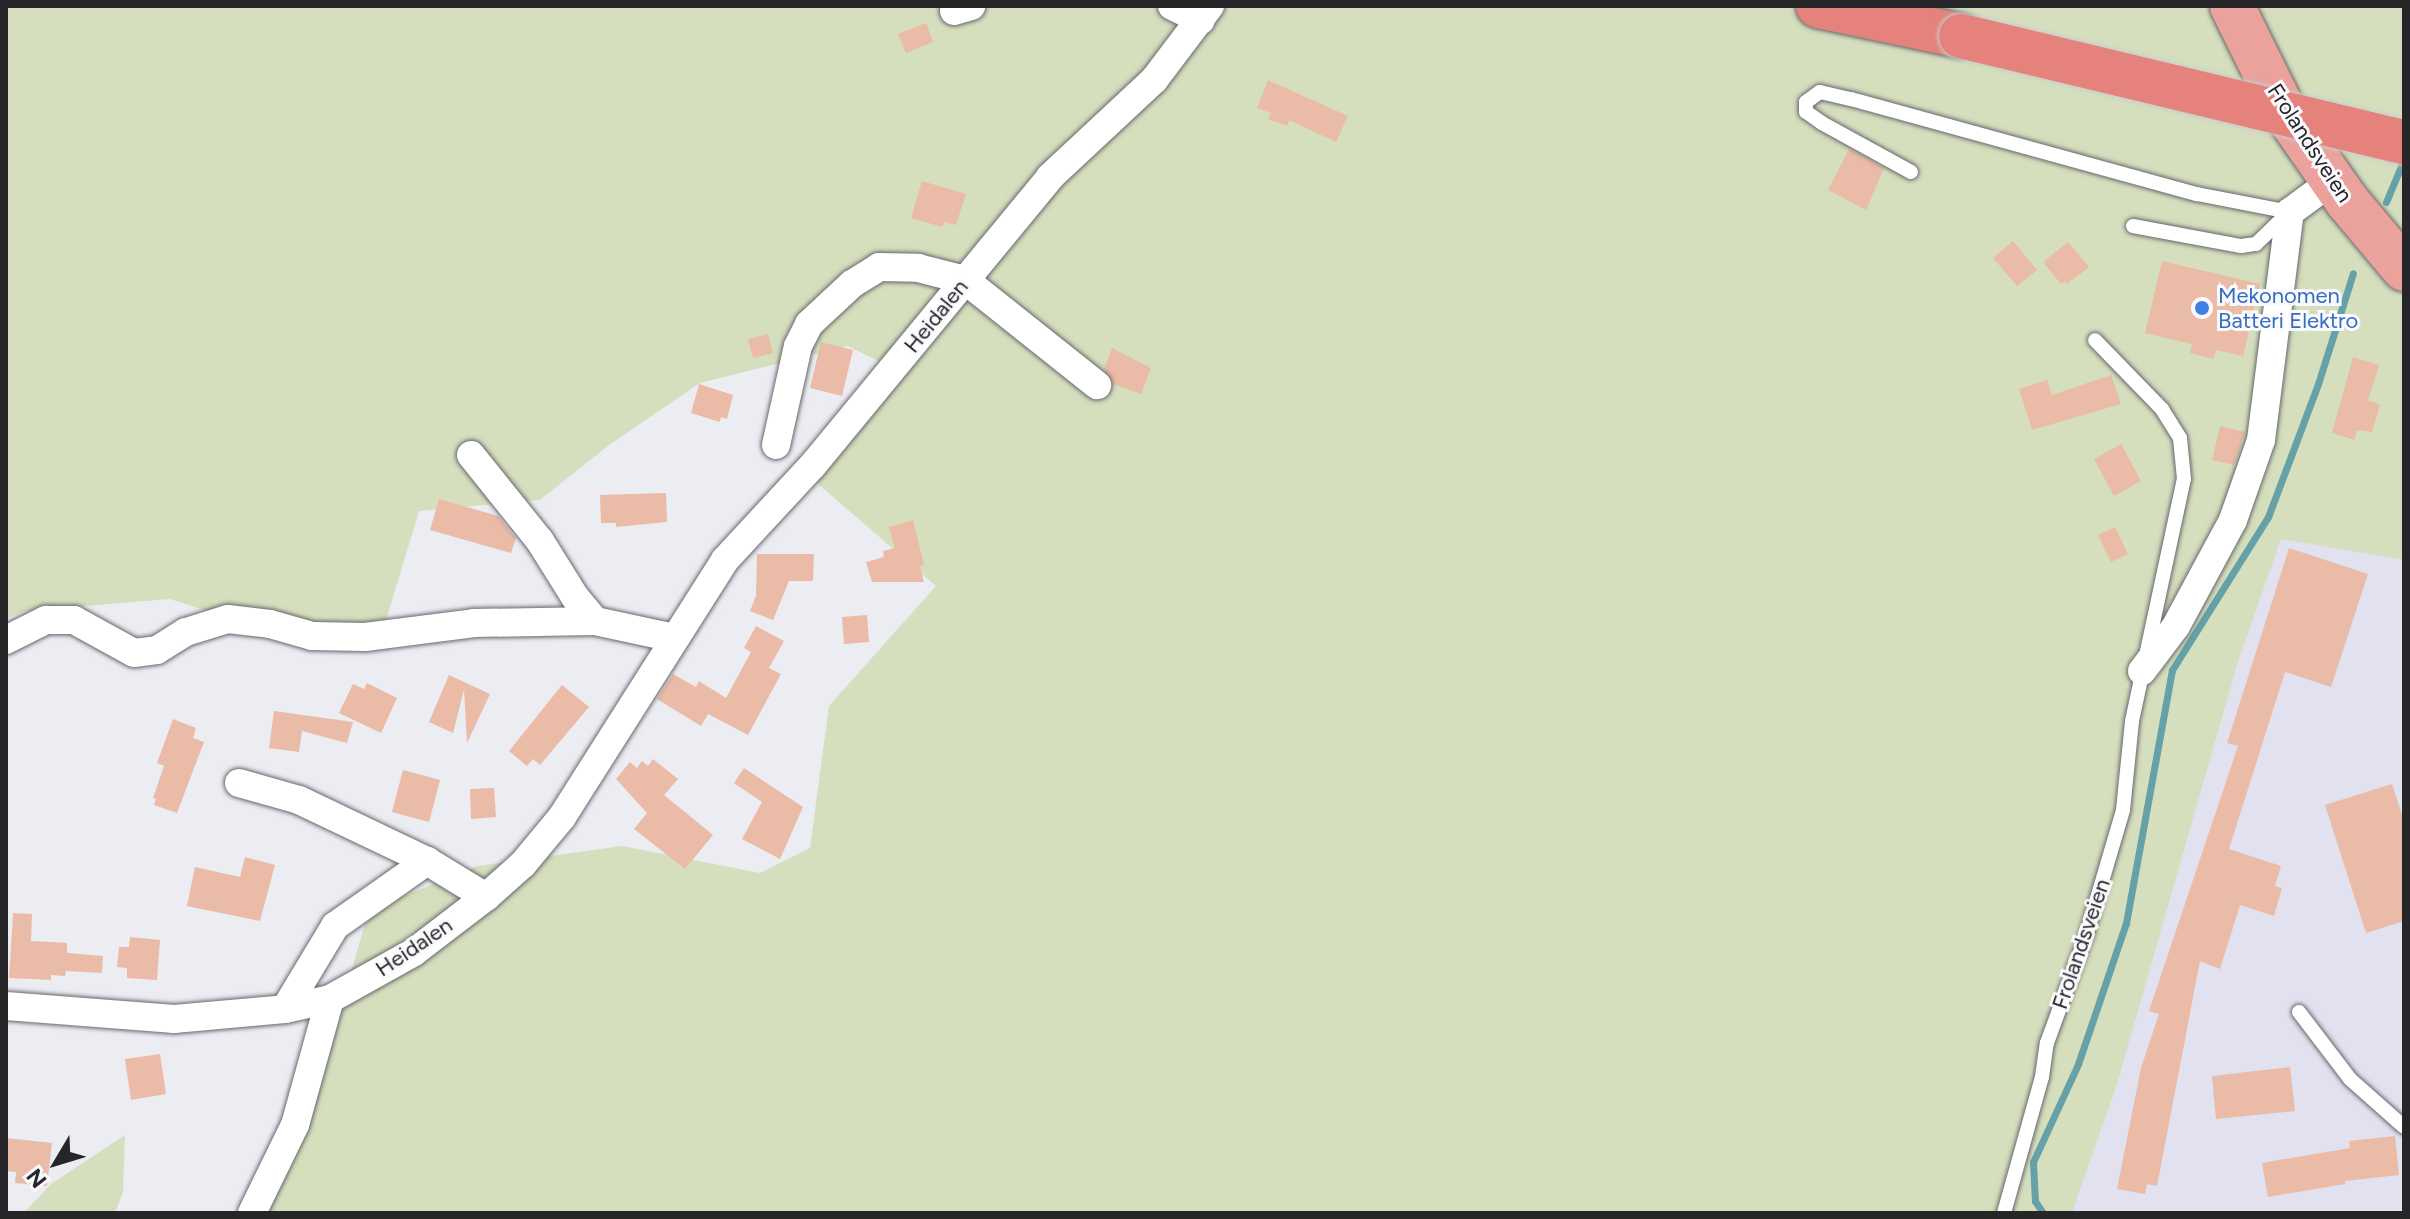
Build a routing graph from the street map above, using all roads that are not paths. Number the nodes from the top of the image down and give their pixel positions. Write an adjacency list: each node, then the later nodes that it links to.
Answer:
1 (1172, 6): 5 (street)
2 (1818, 6): 6 (highway)
3 (1906, 6): 6 (highway)
4 (2232, 6): 10 (main road, Frolandsveien)
5 (1206, 13): 14 (street, Heidalen)
6 (1962, 28): 7 (highway); 8 (highway, bridge)
7 (2404, 123)
8 (2404, 142)
9 (1911, 172): 11 (lane)
10 (2332, 181): 11 (street); 13 (main road, Frolandsveien)
11 (2290, 212): 12 (lane); 22 (street)
12 (2133, 226)
13 (2404, 269)
14 (965, 280): 16 (street); 17 (street); 20 (street, Heidalen)
15 (2095, 340): 22 (lane, Frolandsveien)
16 (1097, 385)
17 (776, 445)
18 (471, 455): 19 (street)
19 (595, 621): 20 (street); 21 (street)
20 (674, 638): 25 (street, Heidalen)
21 (6, 640)
22 (2142, 671): 32 (lane, Frolandsveien)
23 (239, 783): 24 (street)
24 (427, 861): 25 (street); 27 (street)
25 (486, 897): 26 (street, Heidalen)
26 (330, 999): 27 (street, Heidalen); 31 (street)
27 (285, 1009): 28 (street, Heidalen)
28 (11, 1012)
29 (2299, 1012): 30 (lane)
30 (2404, 1127)
31 (252, 1213)
32 (2004, 1213)

